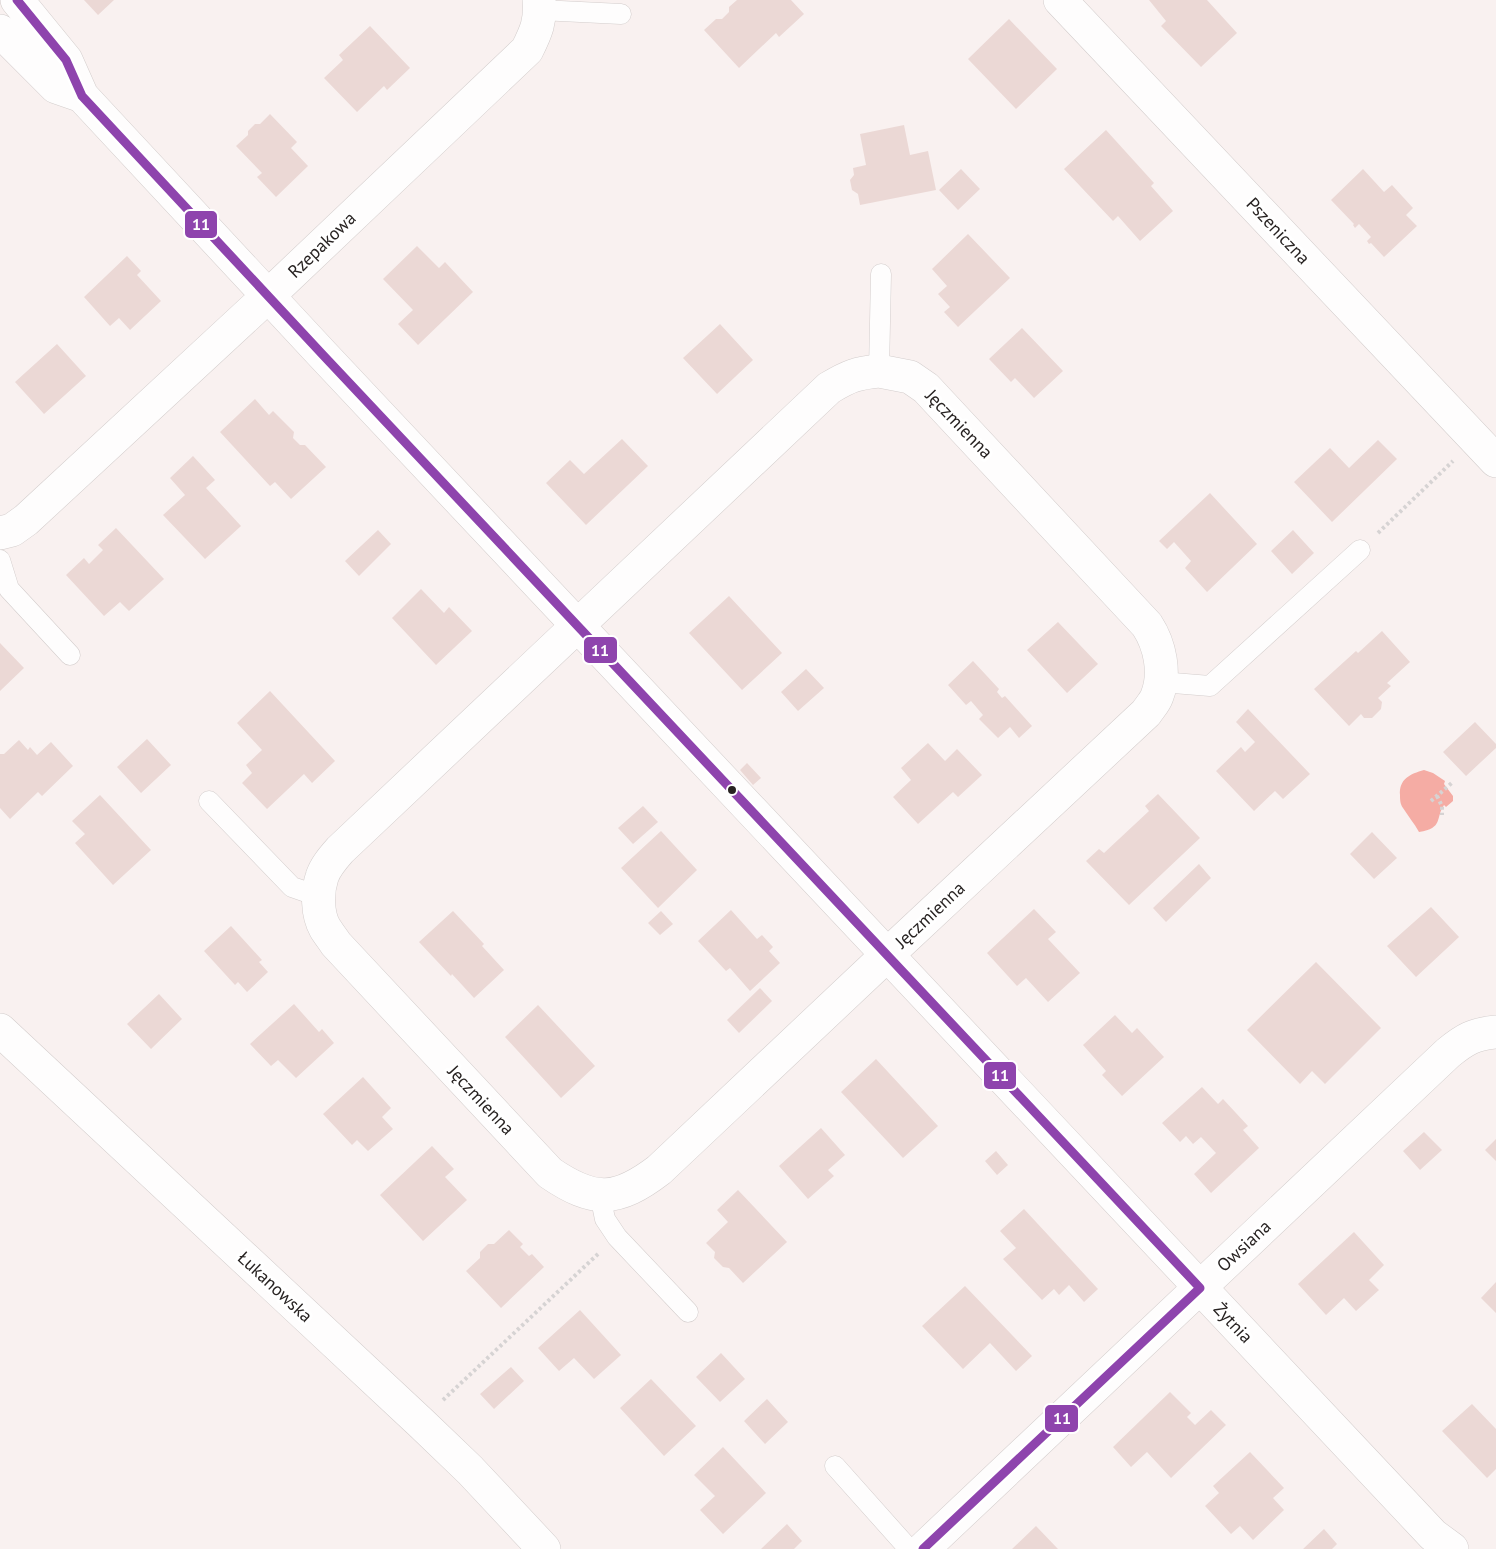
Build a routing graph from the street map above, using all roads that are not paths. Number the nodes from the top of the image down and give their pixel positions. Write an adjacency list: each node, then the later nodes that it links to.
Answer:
1 (3, 0): 4 (street)
2 (17, 0): 8 (street, Żytnia)
3 (1060, 0): 12 (street, Pszeniczna)
4 (0, 3)
5 (540, 5): 6 (lane, Rzepakowa); 10 (street, Rzepakowa)
6 (621, 14)
7 (0, 32): 8 (street, Żytnia)
8 (82, 96): 10 (street, Żytnia)
9 (881, 274): 11 (lane)
10 (268, 296): 13 (street, Rzepakowa); 16 (street, Żytnia)
11 (879, 371): 16 (street, Jęczmienna); 18 (street, Jęczmienna)
12 (1490, 452)
13 (0, 533)
14 (1360, 550): 18 (lane)
15 (0, 560): 17 (lane)
16 (578, 626): 20 (street, Jęczmienna); 21 (street, Żytnia)
17 (70, 655)
18 (1161, 682): 21 (street, Jęczmienna)
19 (209, 801): 20 (lane)
20 (318, 896): 24 (street, Jęczmienna)
21 (887, 955): 24 (street, Jęczmienna); 25 (street, Żytnia)
22 (0, 1030): 28 (street, Łukanowska)
23 (1496, 1032): 25 (street, Owsiana)
24 (600, 1196): 26 (lane)
25 (1200, 1288): 30 (street, Owsiana); 31 (street, Żytnia)
26 (688, 1312)
27 (835, 1466): 29 (lane)
28 (544, 1549)
29 (909, 1549)
30 (923, 1549)
31 (1452, 1549)

